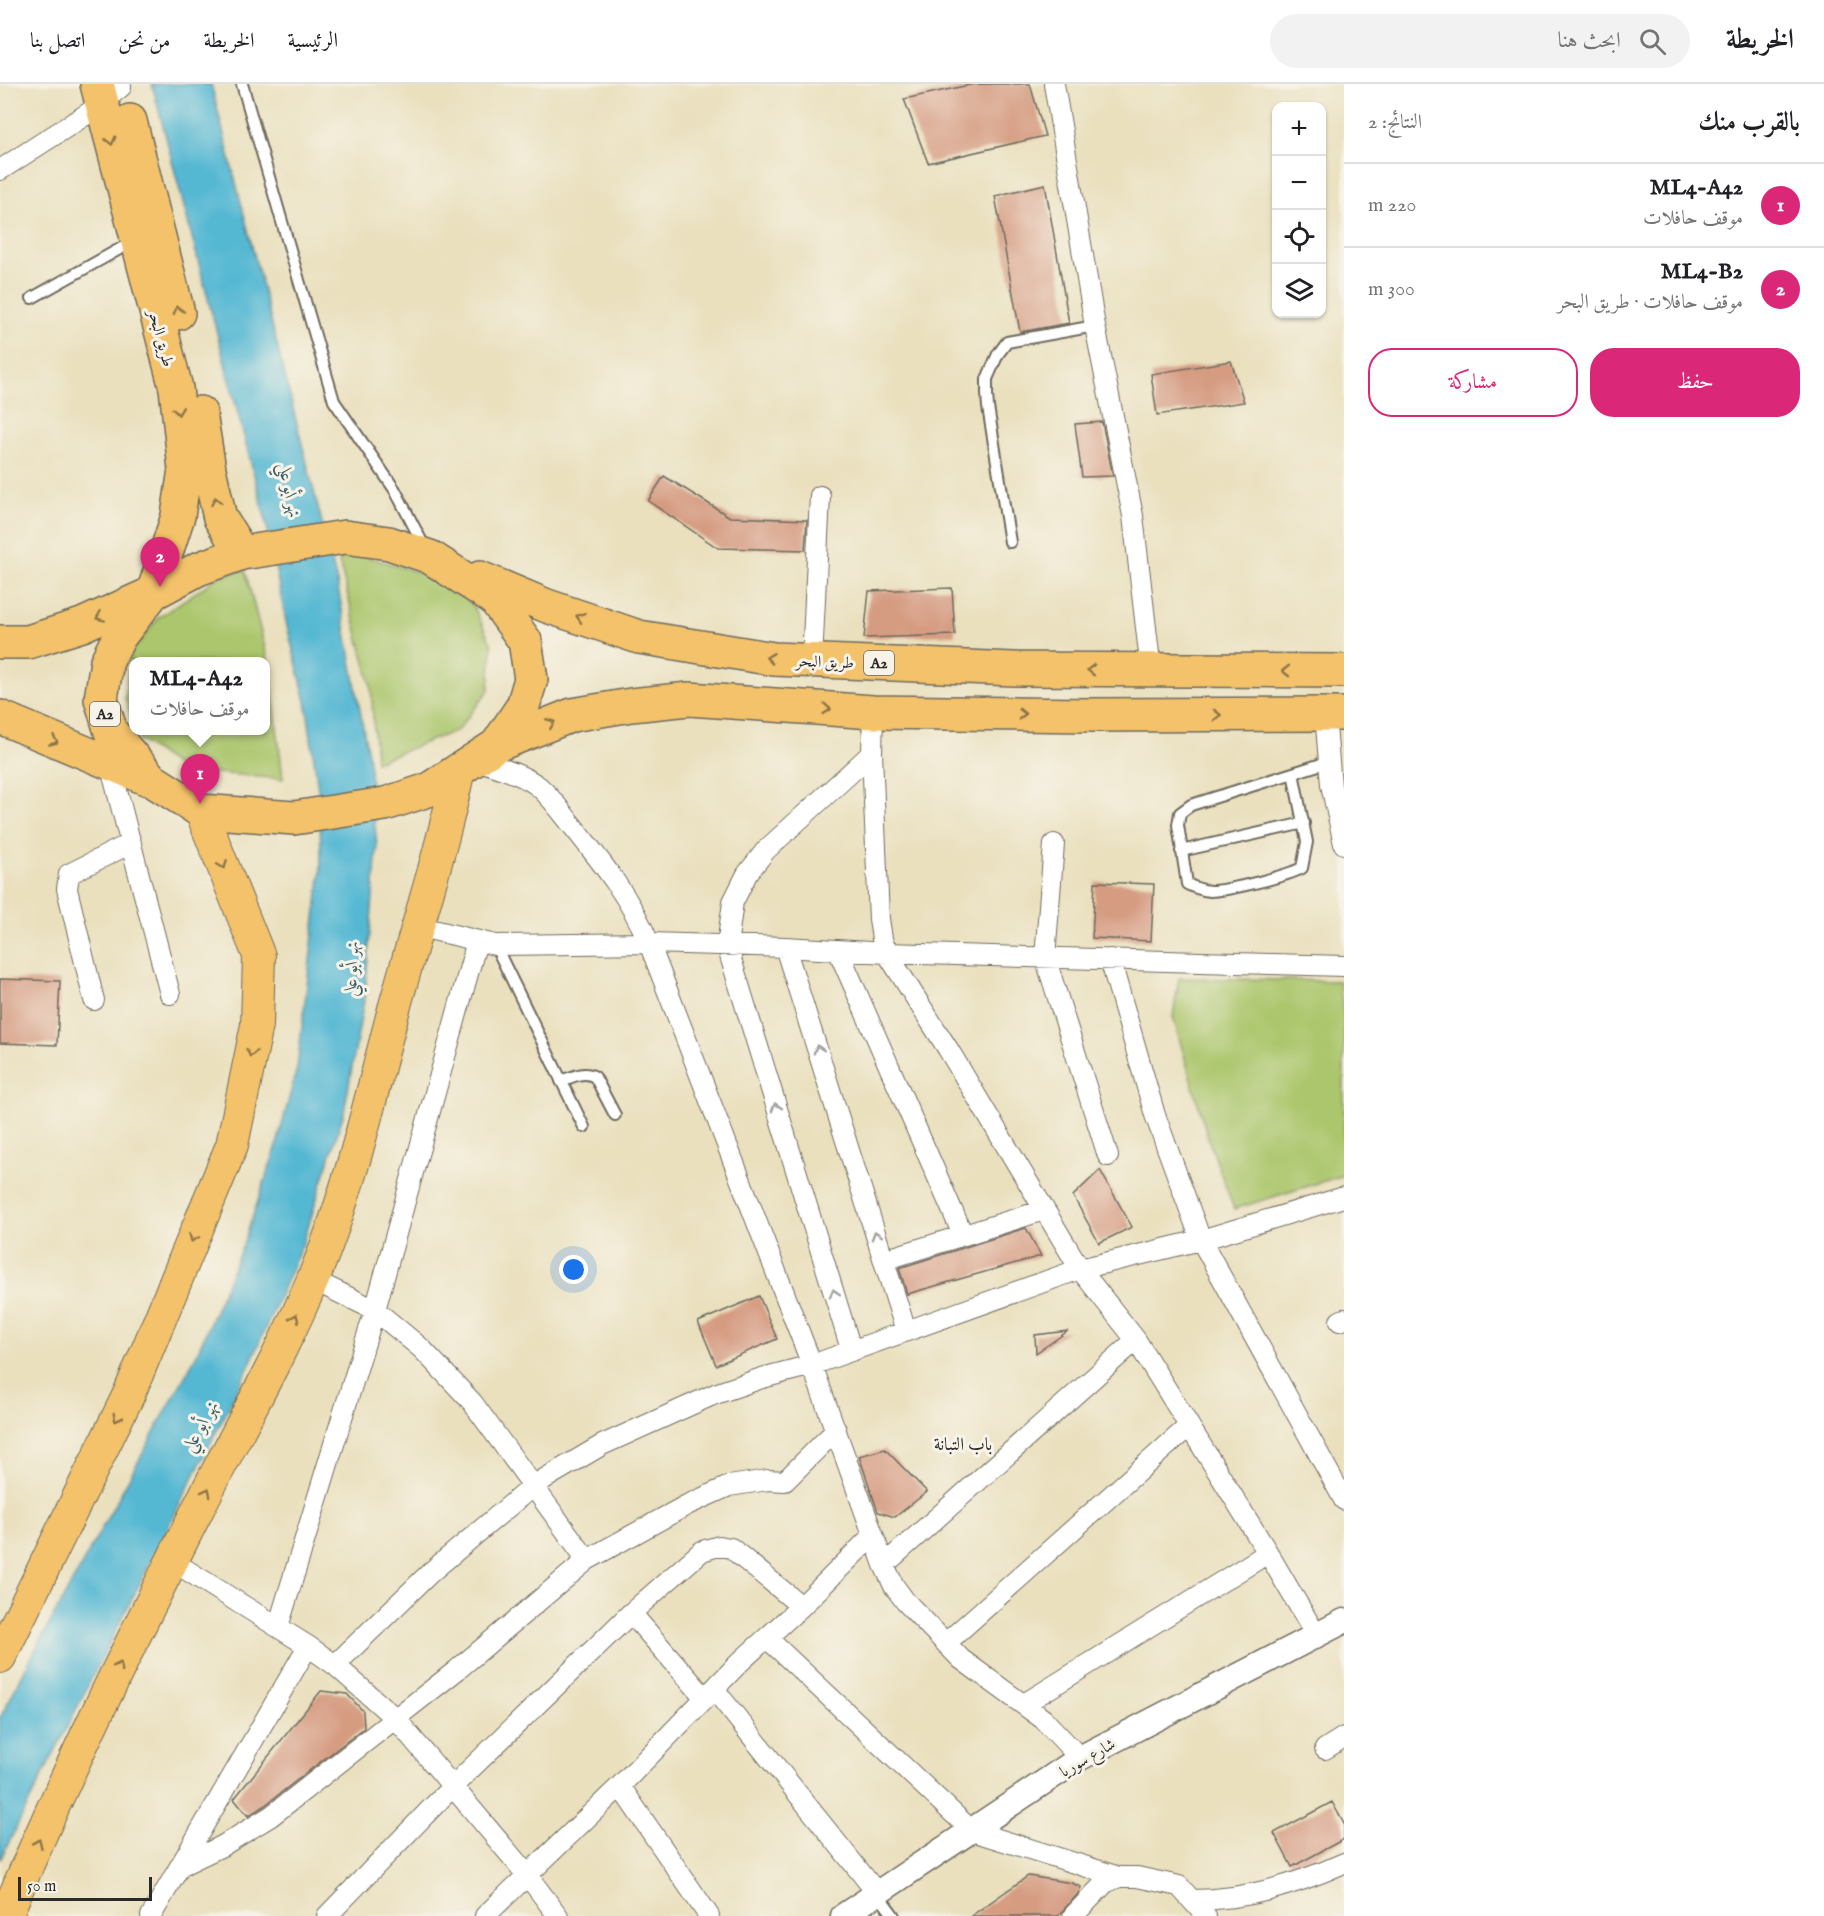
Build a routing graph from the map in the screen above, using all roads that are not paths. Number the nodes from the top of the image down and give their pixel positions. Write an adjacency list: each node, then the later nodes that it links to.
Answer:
1 (242, 84): 11 (lane)
2 (1053, 84): 7 (street)
3 (110, 90): 4 (street); 5 (highway, طريق البحر, one-way to 5); 10 (highway, طريق البحر, one-way to 3)
4 (0, 170)
5 (136, 240): 6 (lane); 12 (highway, طريق البحر, one-way to 12)
6 (32, 298)
7 (1095, 326): 9 (lane); 15 (street)
8 (820, 496): 14 (street)
9 (1010, 542)
10 (242, 553): 11 (highway, A2); 12 (highway, A2)
11 (430, 557): 14 (highway, طريق البحر / A2, one-way to 11); 21 (highway, A2)
12 (153, 593): 13 (highway, A2, one-way to 13); 25 (highway, A2)
13 (0, 642)
14 (812, 661): 15 (highway, طريق البحر / A2, one-way to 14)
15 (1151, 671): 16 (highway, طريق البحر / A2, one-way to 15)
16 (1344, 671)
17 (873, 712): 18 (highway, A2, one-way to 18); 20 (street); 21 (highway, A2, one-way to 17)
18 (1335, 714): 22 (street)
19 (0, 717): 23 (highway, A2, one-way to 23)
20 (872, 753): 35 (street); 38 (street)
21 (477, 758): 26 (highway, A2); 32 (main road); 34 (street)
22 (1328, 762): 24 (lane); 30 (street)
23 (110, 764): 25 (highway, A2); 28 (street)
24 (1293, 773): 27 (lane); 31 (lane)
25 (152, 780): 26 (highway, A2)
26 (201, 811): 77 (main road, one-way to 77)
27 (1304, 824): 31 (lane); 31 (lane)
28 (131, 843): 42 (street); 43 (street)
29 (1054, 844): 39 (street)
30 (1344, 844)
31 (1181, 851)
32 (417, 926): 33 (street); 54 (main road)
33 (486, 943): 34 (street); 44 (lane); 55 (street)
34 (649, 943): 35 (street); 59 (street)
35 (727, 946): 36 (street); 58 (street, one-way to 35)
36 (785, 947): 37 (street); 52 (street, one-way to 36)
37 (838, 950): 38 (street); 50 (street)
38 (888, 953): 39 (street); 49 (street)
39 (1045, 957): 40 (street); 47 (street)
40 (1110, 959): 41 (street); 51 (street)
41 (1344, 966)
42 (170, 994)
43 (94, 1000)
44 (561, 1081): 45 (lane); 46 (lane)
45 (615, 1115)
46 (584, 1127)
47 (1108, 1156)
48 (1344, 1197): 51 (street)
49 (1044, 1210): 50 (street); 53 (street)
50 (963, 1235): 52 (street)
51 (1202, 1240): 53 (street); 63 (street)
52 (884, 1260): 56 (street)
53 (1080, 1269): 56 (street); 57 (street)
54 (313, 1280): 55 (street); 67 (main road, one-way to 54)
55 (375, 1310): 62 (street); 72 (street)
56 (906, 1331): 58 (street)
57 (1136, 1340): 60 (street); 68 (street)
58 (851, 1349): 59 (street)
59 (812, 1365): 61 (street); 62 (street)
60 (1189, 1426): 65 (street); 75 (street)
61 (836, 1430): 64 (street); 66 (street)
62 (534, 1485): 66 (street); 78 (street)
63 (1344, 1500)
64 (873, 1535): 68 (street); 69 (street)
65 (1268, 1553): 73 (street); 80 (street)
66 (587, 1560): 81 (street)
67 (172, 1561): 72 (street); 94 (main road, one-way to 67)
68 (884, 1565): 75 (street)
69 (801, 1606): 70 (street); 74 (street)
70 (631, 1613): 79 (street); 86 (street)
71 (1343, 1623): 73 (street, شارع سوريا)
72 (278, 1627): 76 (street)
73 (1316, 1635): 84 (street, شارع سوريا)
74 (767, 1638): 79 (street); 87 (street)
75 (946, 1643): 80 (street)
76 (308, 1646): 78 (street); 89 (street)
77 (0, 1657)
78 (335, 1665): 81 (street)
79 (710, 1694): 85 (street); 92 (street)
80 (1024, 1704): 84 (street)
81 (396, 1719): 86 (street); 89 (street)
82 (1344, 1737): 83 (street)
83 (1324, 1749)
84 (1080, 1758): 87 (street, شارع سوريا)
85 (620, 1785): 90 (street); 100 (street)
86 (452, 1787): 90 (street); 97 (street)
87 (972, 1831): 91 (street); 92 (street, شارع سوريا)
88 (1344, 1863): 93 (street)
89 (180, 1866): 96 (street)
90 (528, 1876): 98 (street); 99 (street)
91 (1119, 1877): 93 (street); 103 (street)
92 (877, 1893): 101 (street, شارع سوريا); 102 (lane)
93 (1192, 1900): 104 (street)
94 (18, 1901): 95 (main road)
95 (6, 1916)
96 (152, 1916)
97 (327, 1916)
98 (485, 1916)
99 (558, 1916)
100 (709, 1916)
101 (843, 1916)
102 (894, 1916)
103 (1073, 1916)
104 (1206, 1916)

